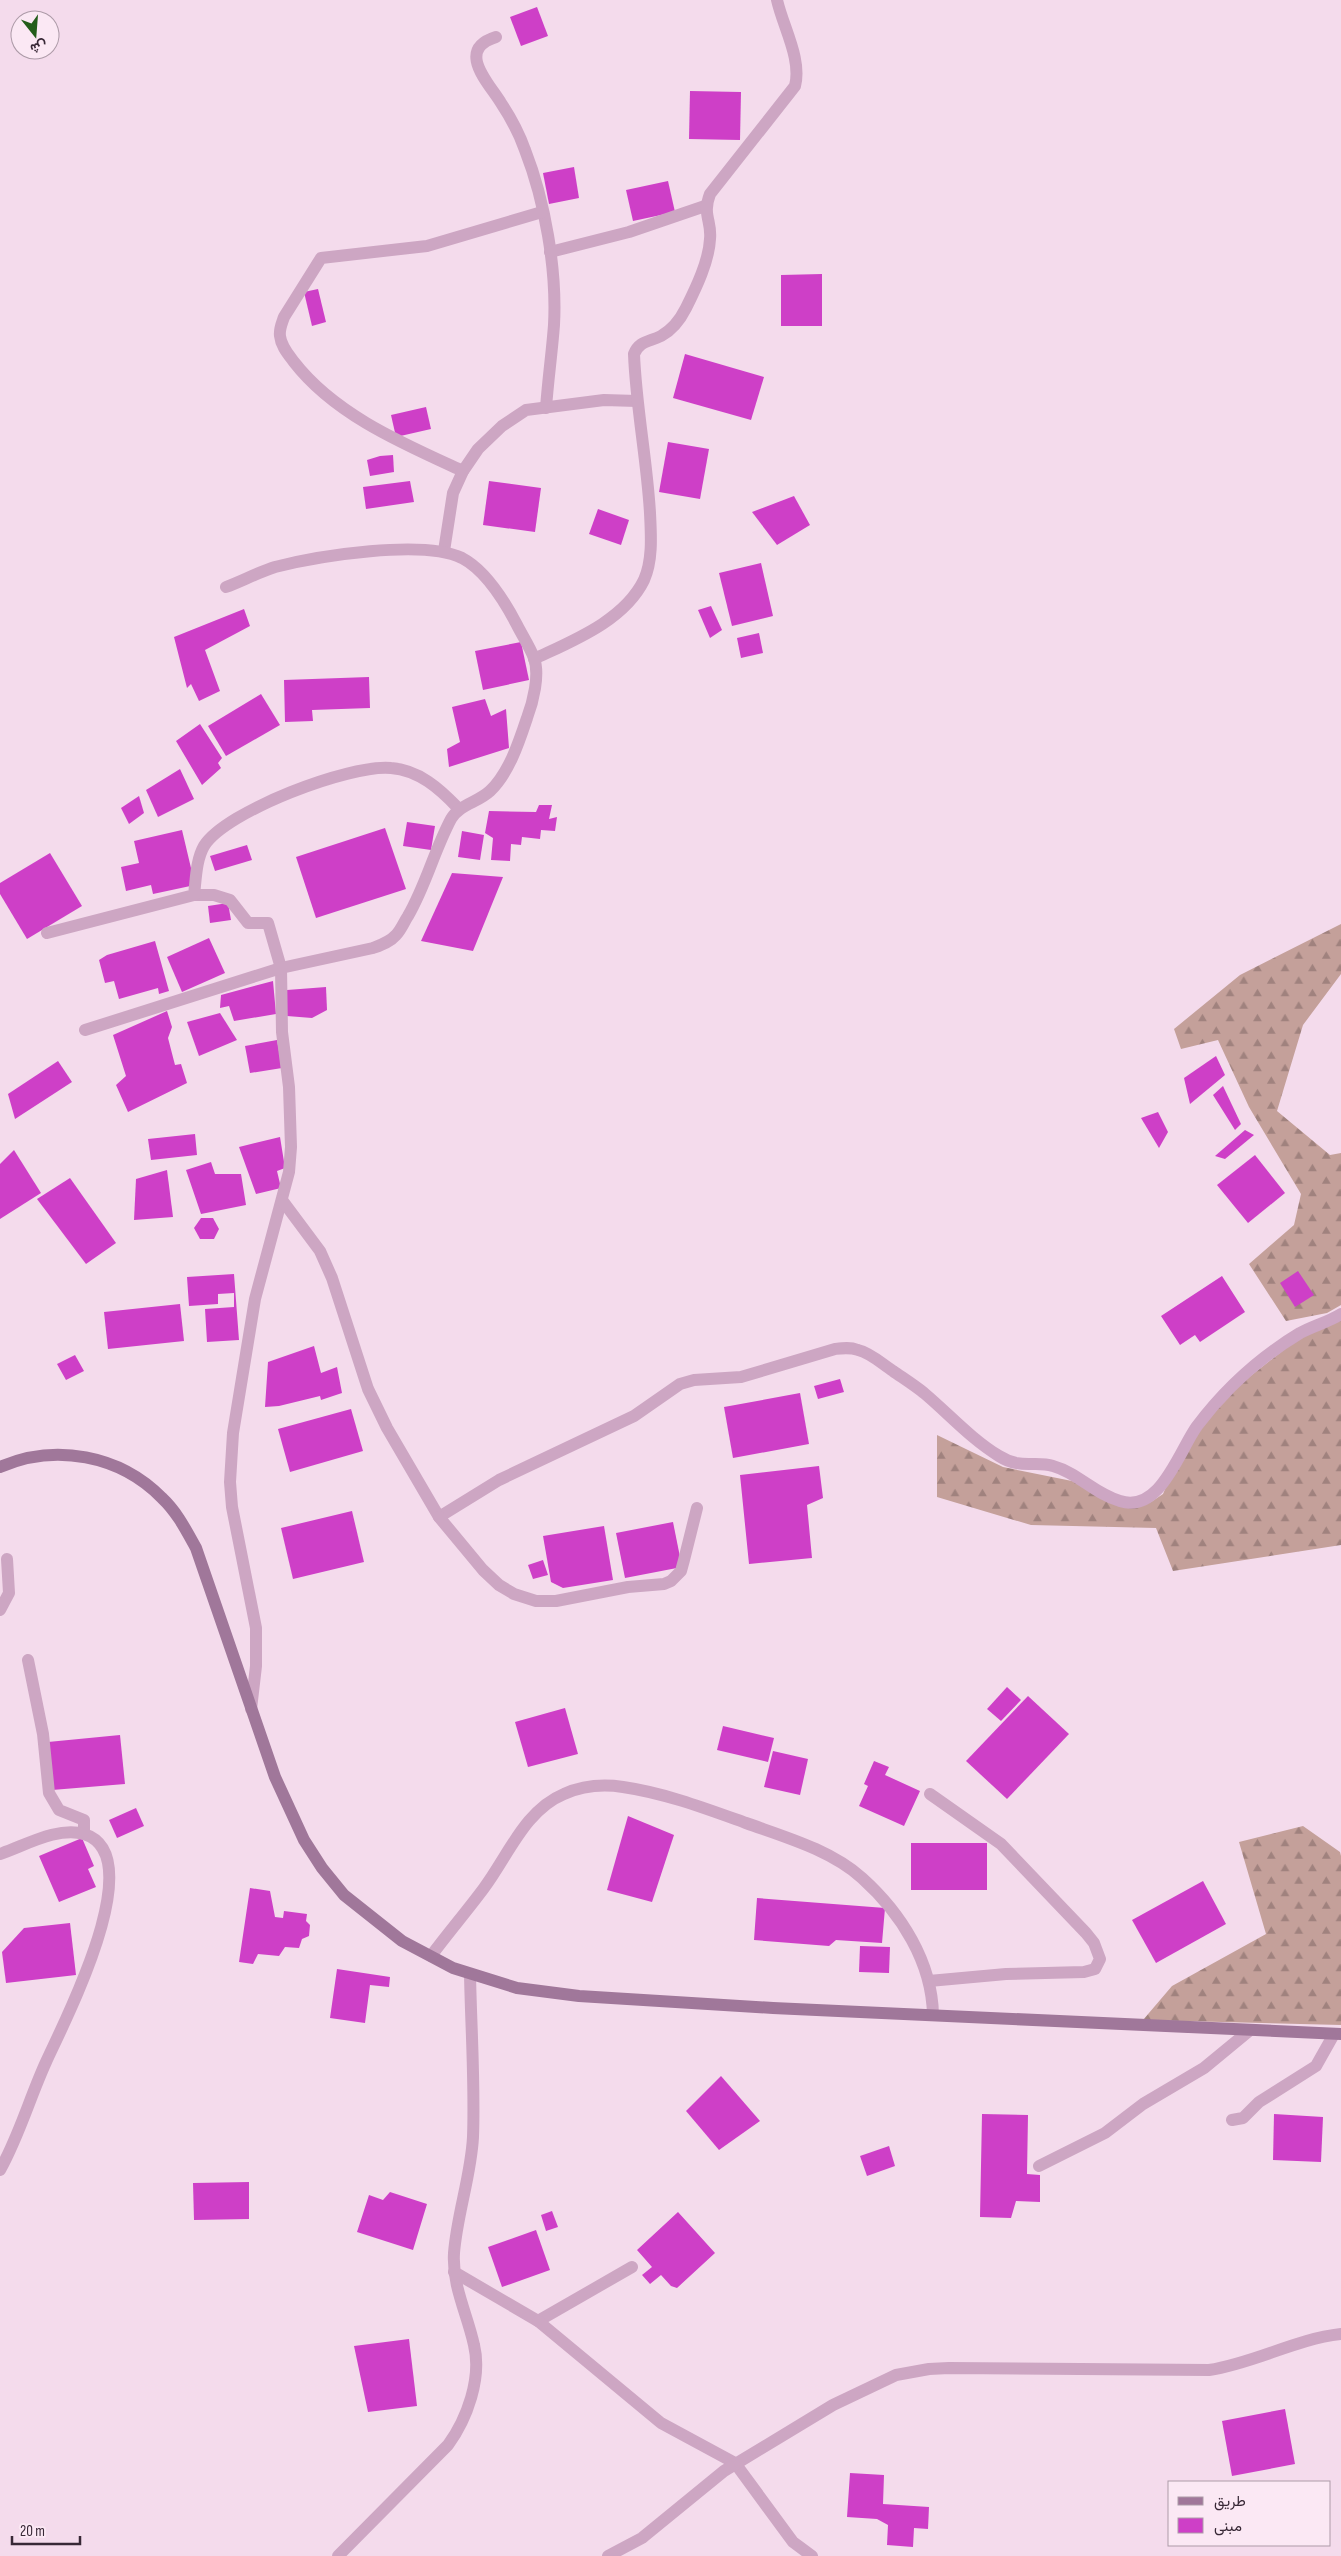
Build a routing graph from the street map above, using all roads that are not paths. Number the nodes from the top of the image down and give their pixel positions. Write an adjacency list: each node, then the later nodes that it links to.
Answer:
1 (778, 0): 3 (street)
2 (496, 37): 4 (street)
3 (705, 206): 5 (street); 6 (street)
4 (542, 212): 5 (street); 8 (street)
5 (550, 252): 7 (street)
6 (637, 401): 7 (street); 11 (street)
7 (546, 408): 8 (street)
8 (463, 471): 9 (street)
9 (444, 551): 10 (street); 11 (street)
10 (226, 587)
11 (534, 659): 12 (street)
12 (458, 808): 13 (street); 15 (street)
13 (194, 895): 14 (street); 15 (street)
14 (47, 933)
15 (281, 968): 16 (street); 17 (street)
16 (85, 1030)
17 (282, 1200): 21 (street); 25 (street)
18 (1341, 1314): 21 (street)
19 (0, 1467): 25 (main road)
20 (697, 1508): 21 (street)
21 (439, 1517)
22 (6, 1559): 23 (street)
23 (0, 1610)
24 (28, 1660): 27 (street)
25 (251, 1709): 29 (main road)
26 (930, 1794): 31 (street)
27 (84, 1834): 28 (street); 37 (street)
28 (0, 1854)
29 (431, 1956): 30 (main road); 31 (street)
30 (470, 1974): 32 (main road); 39 (street)
31 (929, 1981): 32 (street)
32 (933, 2015): 33 (main road)
33 (1250, 2030): 34 (main road); 36 (street)
34 (1338, 2034): 35 (street)
35 (1232, 2120)
36 (1039, 2166)
37 (0, 2170)
38 (632, 2267): 40 (street)
39 (454, 2272): 40 (street); 43 (street)
40 (538, 2321): 42 (street)
41 (1341, 2334): 42 (street)
42 (736, 2463): 44 (street); 45 (street)
43 (338, 2556)
44 (608, 2556)
45 (812, 2556)

